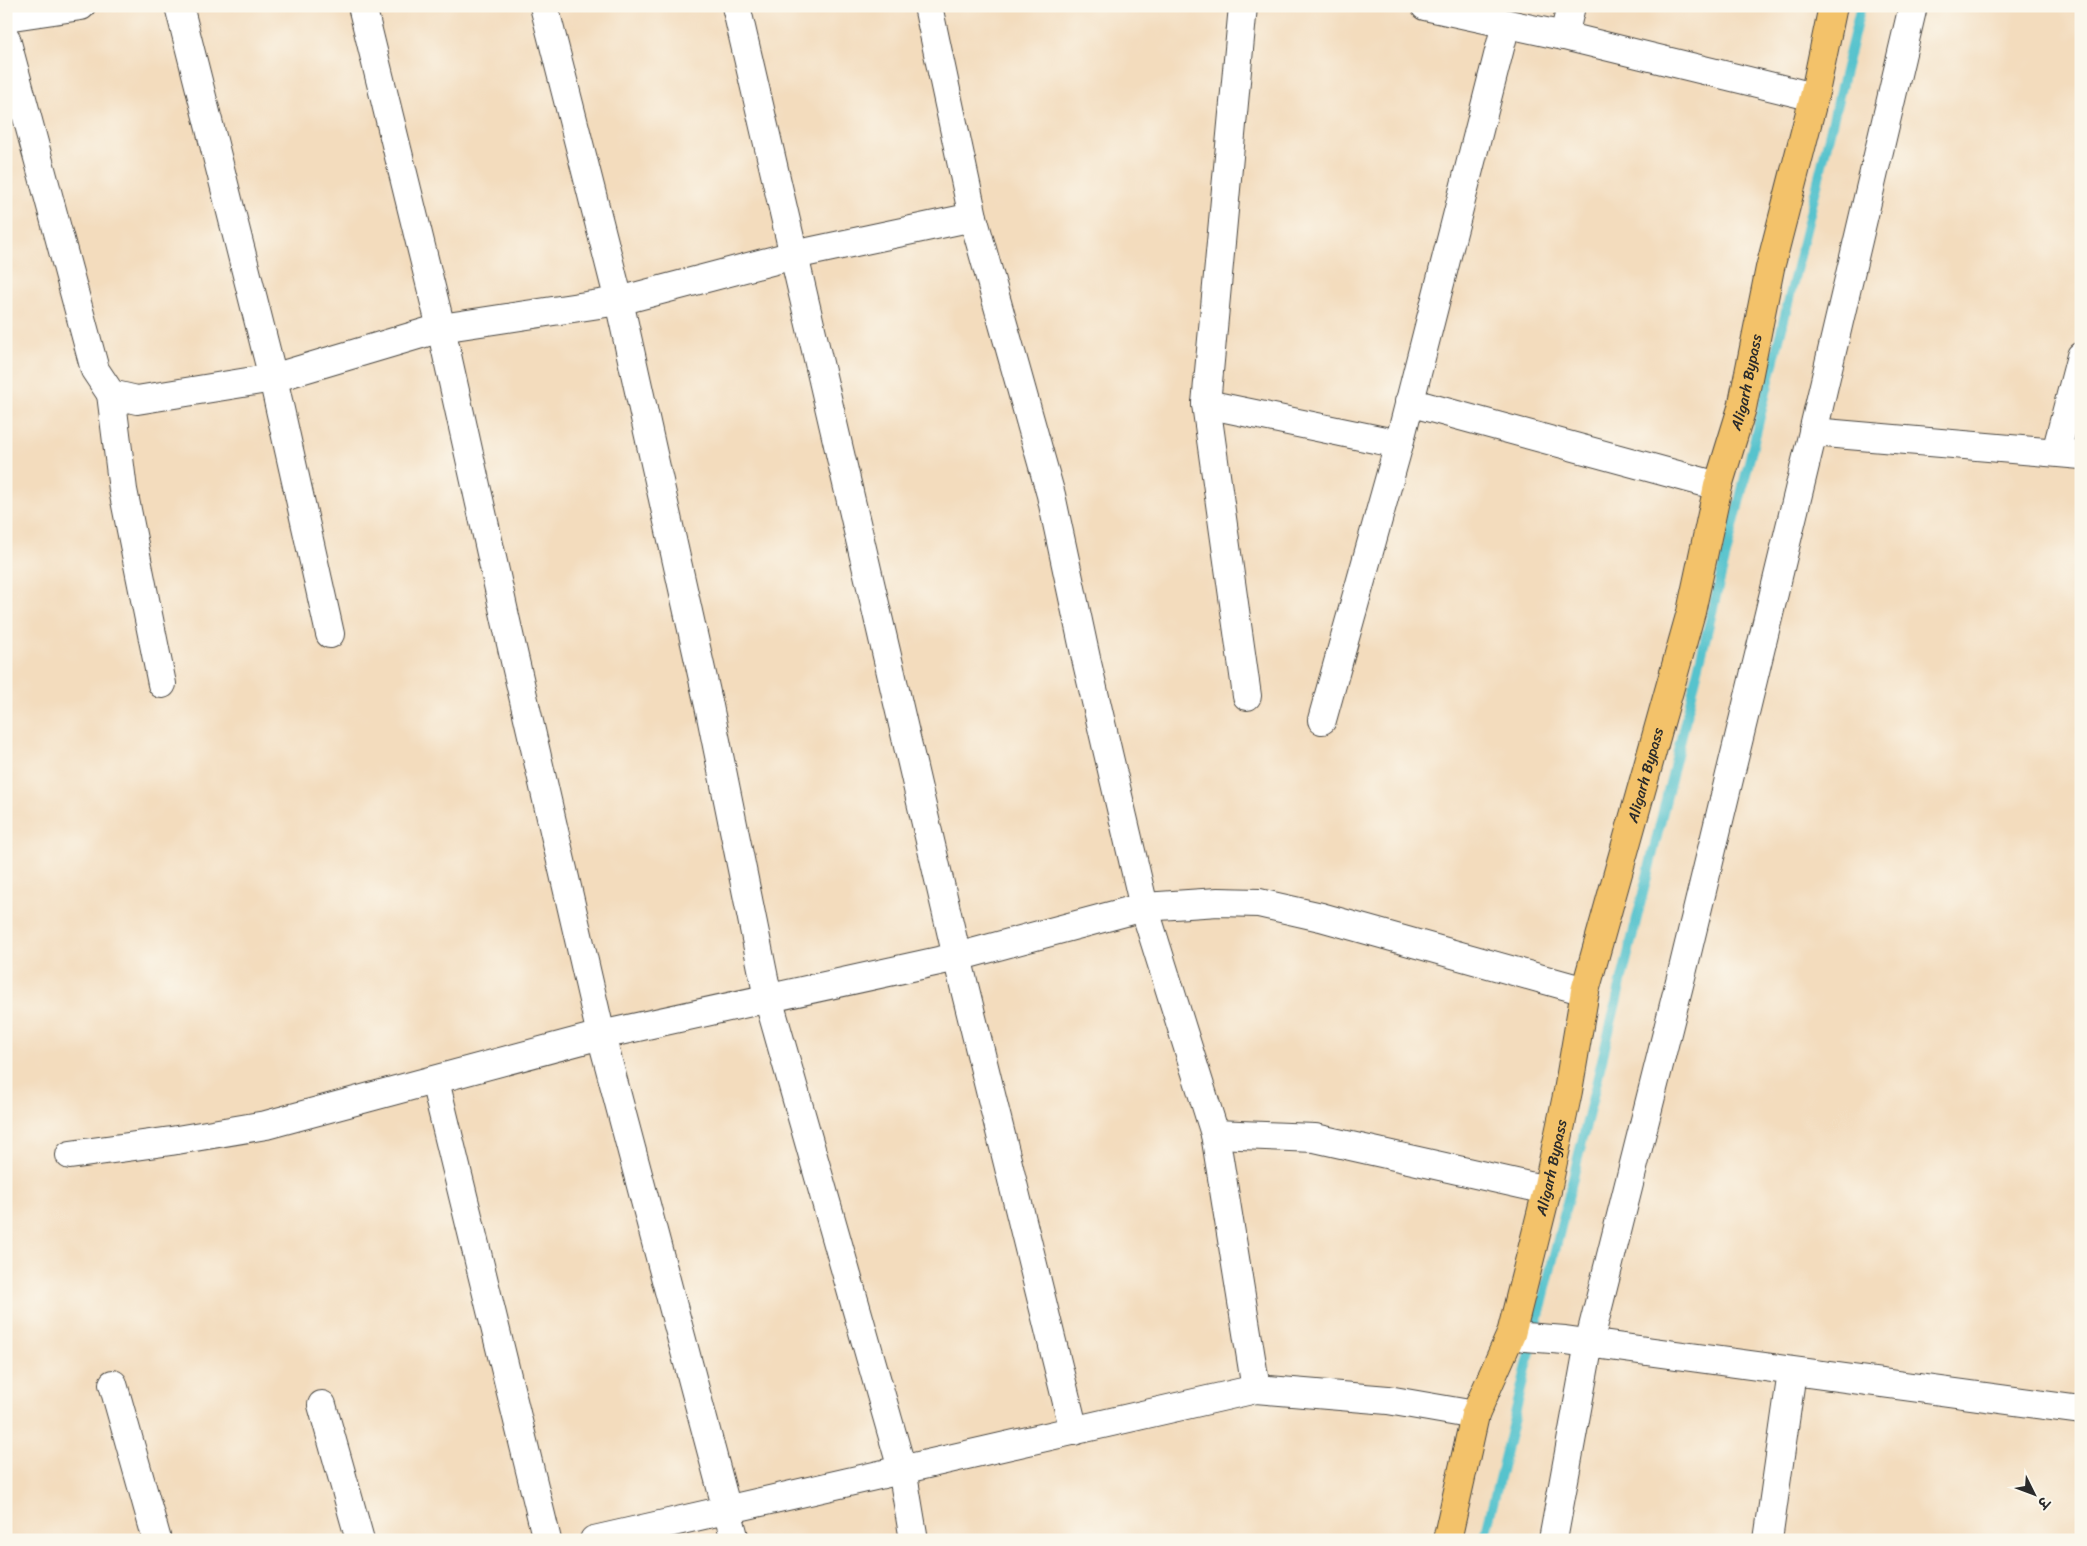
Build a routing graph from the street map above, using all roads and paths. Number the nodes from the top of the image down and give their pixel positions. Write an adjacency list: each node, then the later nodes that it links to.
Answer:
1 (81, 6): 12 (street)
2 (179, 6): 22 (street)
3 (362, 6): 20 (street)
4 (544, 6): 19 (street)
5 (736, 6): 18 (street)
6 (928, 6): 17 (street)
7 (1243, 6): 25 (street)
8 (1425, 6): 13 (street)
9 (1571, 6): 14 (street)
10 (1833, 6): 16 (highway, Aligarh Bypass)
11 (1913, 6): 26 (street)
12 (6, 17)
13 (1506, 24): 14 (street); 24 (street)
14 (1564, 36): 16 (street)
15 (6, 39): 23 (street)
16 (1814, 97): 29 (highway, Aligarh Bypass)
17 (973, 217): 18 (street); 34 (street)
18 (794, 255): 19 (street); 35 (street)
19 (619, 301): 20 (street); 37 (street)
20 (441, 328): 22 (street); 38 (street)
21 (2081, 356): 28 (street)
22 (273, 378): 23 (street); 30 (street)
23 (111, 394): 31 (street)
24 (1409, 402): 27 (street); 29 (street)
25 (1206, 404): 27 (street); 32 (street)
26 (1813, 432): 28 (street); 44 (street)
27 (1399, 444): 33 (street)
28 (2069, 454)
29 (1718, 486): 36 (highway, Aligarh Bypass)
30 (330, 634)
31 (162, 684)
32 (1247, 696)
33 (1322, 720)
34 (1144, 907): 35 (street); 36 (street); 40 (street)
35 (957, 957): 37 (street); 51 (street)
36 (1585, 991): 42 (highway, Aligarh Bypass)
37 (768, 998): 38 (street); 52 (street)
38 (602, 1036): 39 (street); 53 (street)
39 (435, 1081): 41 (street); 56 (street)
40 (1216, 1134): 42 (street); 47 (street)
41 (70, 1155)
42 (1547, 1190): 43 (highway, Aligarh Bypass)
43 (1518, 1336): 44 (street); 50 (highway, Aligarh Bypass)
44 (1577, 1342): 45 (street); 61 (street)
45 (1792, 1372): 49 (street); 62 (street)
46 (113, 1384): 54 (street)
47 (1256, 1389): 50 (street); 51 (street)
48 (322, 1406): 55 (street)
49 (2081, 1410)
50 (1475, 1415): 60 (highway, Aligarh Bypass)
51 (1074, 1431): 52 (street)
52 (902, 1469): 53 (street); 59 (street)
53 (727, 1510): 57 (street); 58 (street)
54 (157, 1540)
55 (360, 1540)
56 (547, 1540)
57 (594, 1540)
58 (735, 1540)
59 (914, 1540)
60 (1447, 1540)
61 (1553, 1540)
62 (1768, 1540)

